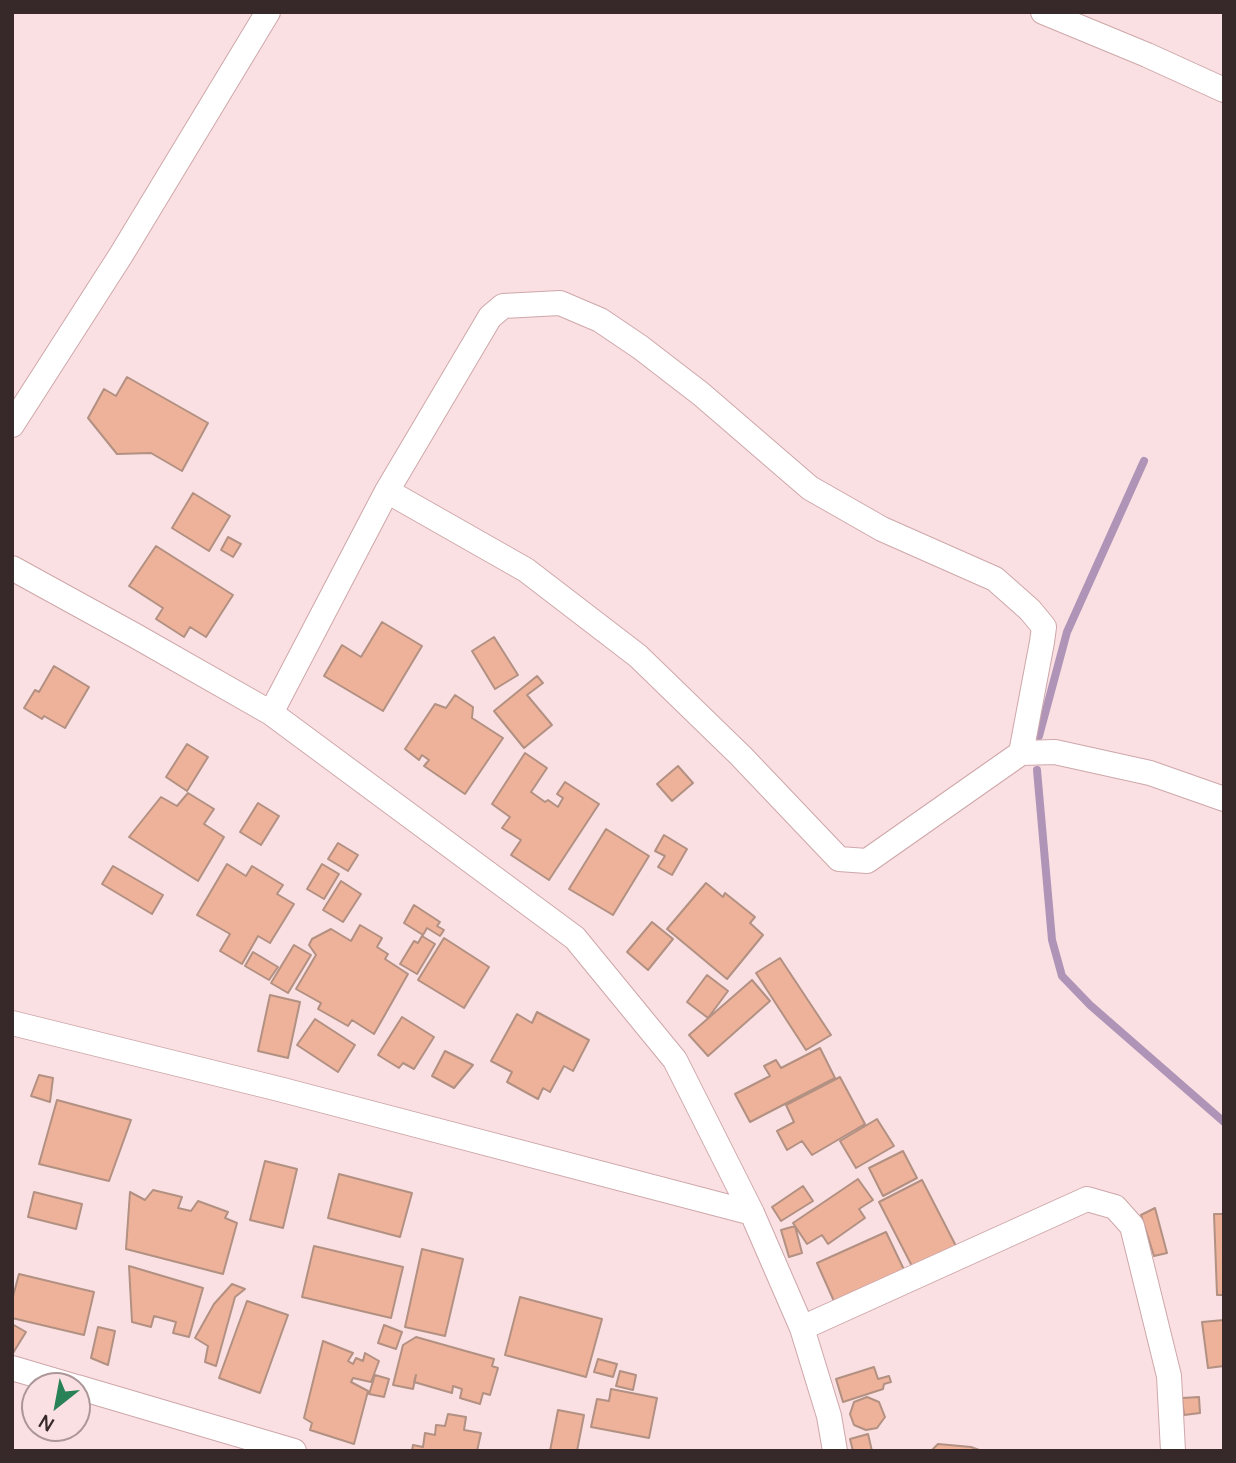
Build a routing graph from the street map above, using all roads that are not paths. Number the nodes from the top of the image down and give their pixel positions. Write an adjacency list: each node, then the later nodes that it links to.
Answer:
1 (268, 12): 4 (street)
2 (1043, 12): 3 (street)
3 (1224, 90)
4 (12, 425)
5 (387, 491): 7 (street); 8 (street); 8 (street)
6 (12, 568): 7 (street)
7 (271, 713): 11 (street)
8 (1021, 754): 9 (street)
9 (1224, 799)
10 (12, 1023): 11 (street)
11 (752, 1213): 12 (street)
12 (802, 1328): 15 (street); 16 (street)
13 (91, 1392): 14 (street)
14 (294, 1451)
15 (835, 1451)
16 (1174, 1451)

